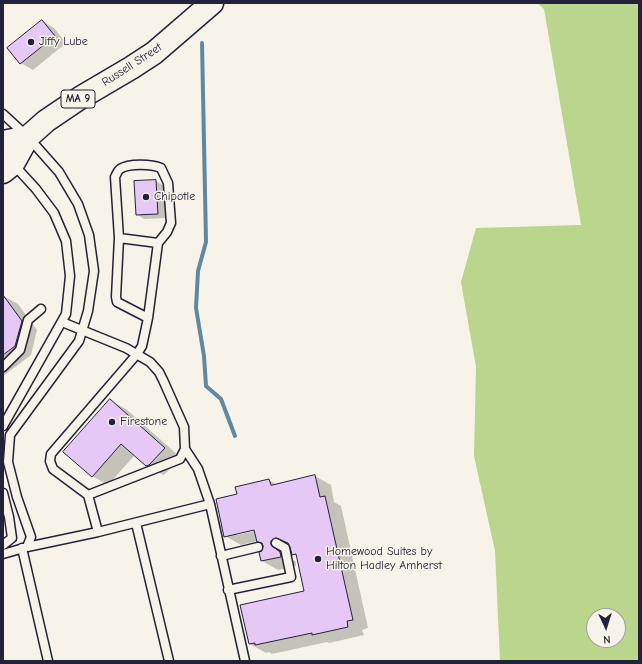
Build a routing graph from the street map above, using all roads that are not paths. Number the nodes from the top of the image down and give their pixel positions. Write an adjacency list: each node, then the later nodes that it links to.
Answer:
1 (212, 3): 3 (highway, Russell Street / MA 9)
2 (3, 114): 3 (lane)
3 (28, 137): 4 (highway); 5 (highway, Russell Street / MA 9); 11 (lane)
4 (3, 142)
5 (6, 163): 10 (lane)
6 (119, 238): 7 (lane); 7 (lane); 9 (lane)
7 (158, 243): 9 (lane)
8 (41, 309): 13 (lane)
9 (148, 318): 12 (lane)
10 (62, 322): 11 (lane); 14 (lane)
11 (83, 329): 12 (lane); 24 (lane)
12 (137, 354): 15 (lane); 17 (lane)
13 (3, 367)
14 (3, 426)
15 (185, 449): 17 (lane); 18 (lane)
16 (3, 492): 22 (lane)
17 (88, 494): 20 (lane)
18 (210, 504): 19 (lane); 26 (lane)
19 (136, 522): 20 (lane); 29 (lane)
20 (98, 532): 24 (lane)
21 (276, 543): 27 (lane)
22 (3, 545)
23 (258, 547): 26 (lane)
24 (25, 548): 25 (lane); 28 (lane)
25 (3, 554)
26 (221, 556): 27 (lane)
27 (228, 590): 30 (lane)
28 (48, 661)
29 (169, 661)
30 (245, 661)

